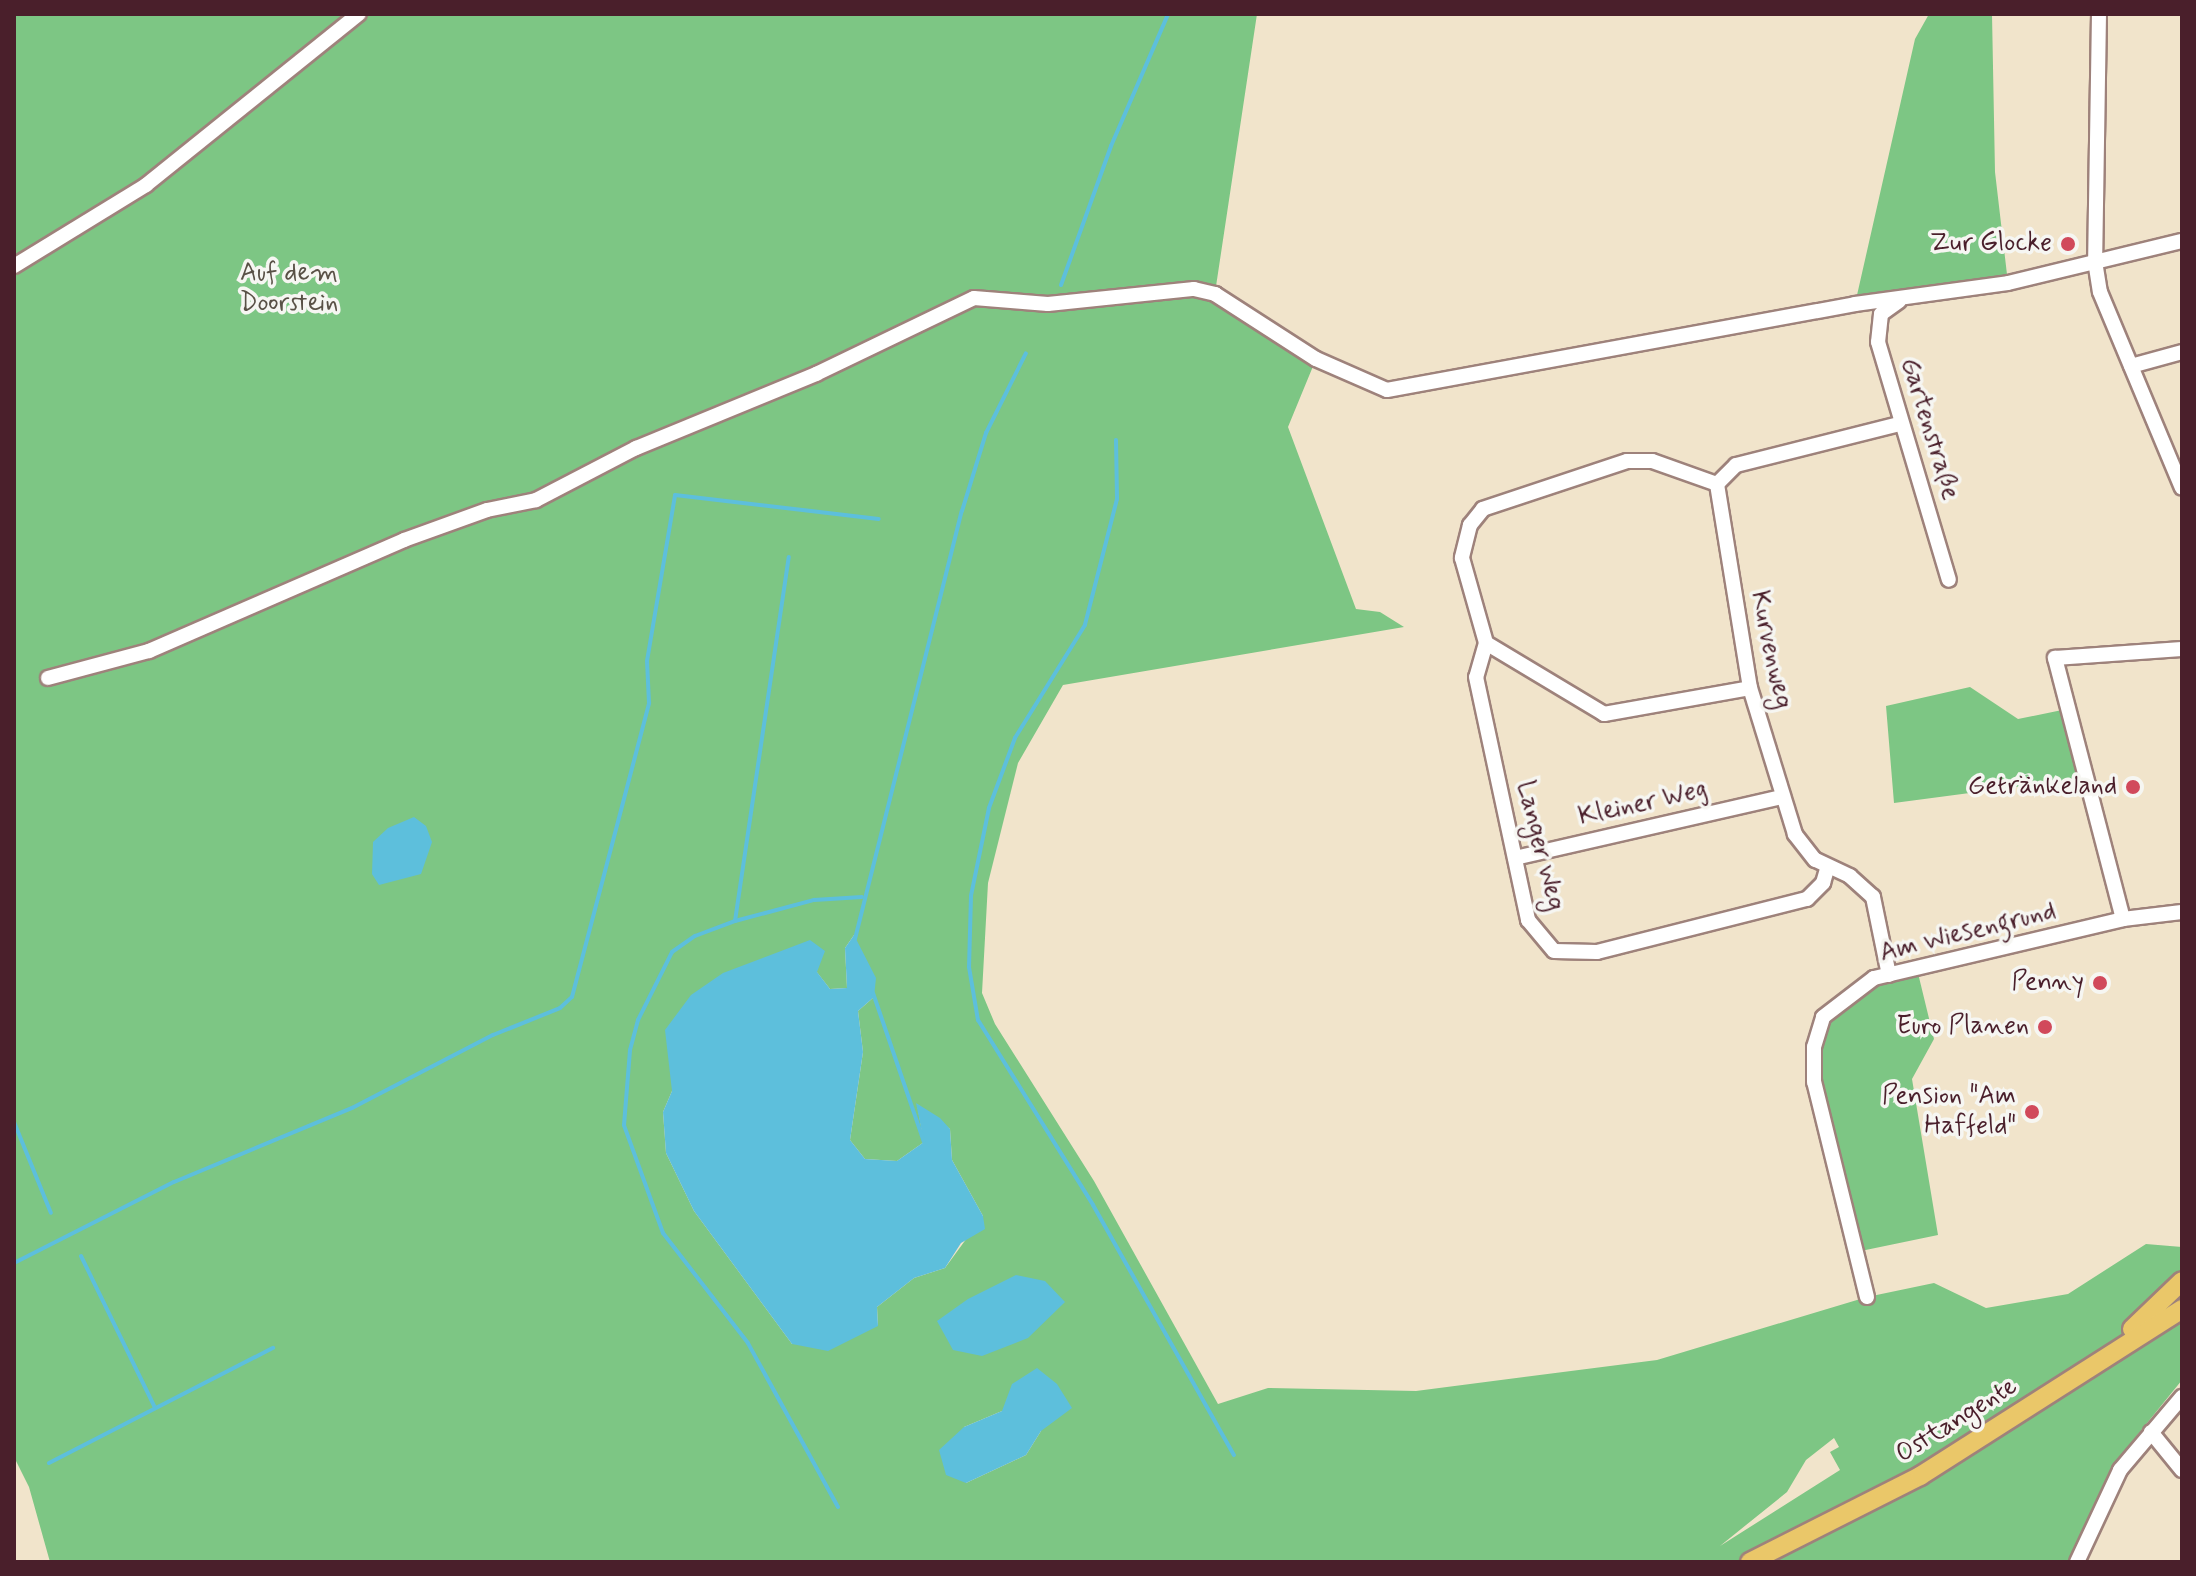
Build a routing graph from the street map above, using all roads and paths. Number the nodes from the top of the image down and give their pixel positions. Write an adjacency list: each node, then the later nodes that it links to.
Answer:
1 (359, 14): 5 (street)
2 (2099, 14): 4 (street)
3 (2182, 241): 4 (street)
4 (2095, 261): 6 (street); 8 (street)
5 (14, 266)
6 (1899, 301): 9 (street, Gartenstraße); 15 (street)
7 (2182, 352): 8 (street)
8 (2131, 366): 11 (street)
9 (1899, 424): 10 (street); 12 (street, Gartenstraße)
10 (1717, 484): 13 (street, Langer Weg); 16 (street, Kurvenweg)
11 (2182, 488)
12 (1949, 580)
13 (1486, 643): 16 (street); 18 (street, Langer Weg)
14 (2182, 649): 21 (street)
15 (48, 678)
16 (1750, 688): 17 (street, Kurvenweg)
17 (1782, 797): 18 (street, Kleiner Weg); 19 (street, Kurvenweg)
18 (1515, 858): 19 (street, Langer Weg)
19 (1827, 869): 22 (street, Kurvenweg)
20 (2182, 912): 21 (street, Am Wiesengrund)
21 (2123, 919): 22 (street, Am Wiesengrund)
22 (1889, 975): 24 (street, Am Wiesengrund)
23 (2182, 1281): 26 (main road)
24 (1867, 1297)
25 (2182, 1309): 26 (main road, Osttangente)
26 (2068, 1383): 30 (main road, Osttangente)
27 (2182, 1397): 28 (street)
28 (2151, 1432): 29 (street); 31 (street)
29 (2182, 1470)
30 (1750, 1562)
31 (2077, 1562)

